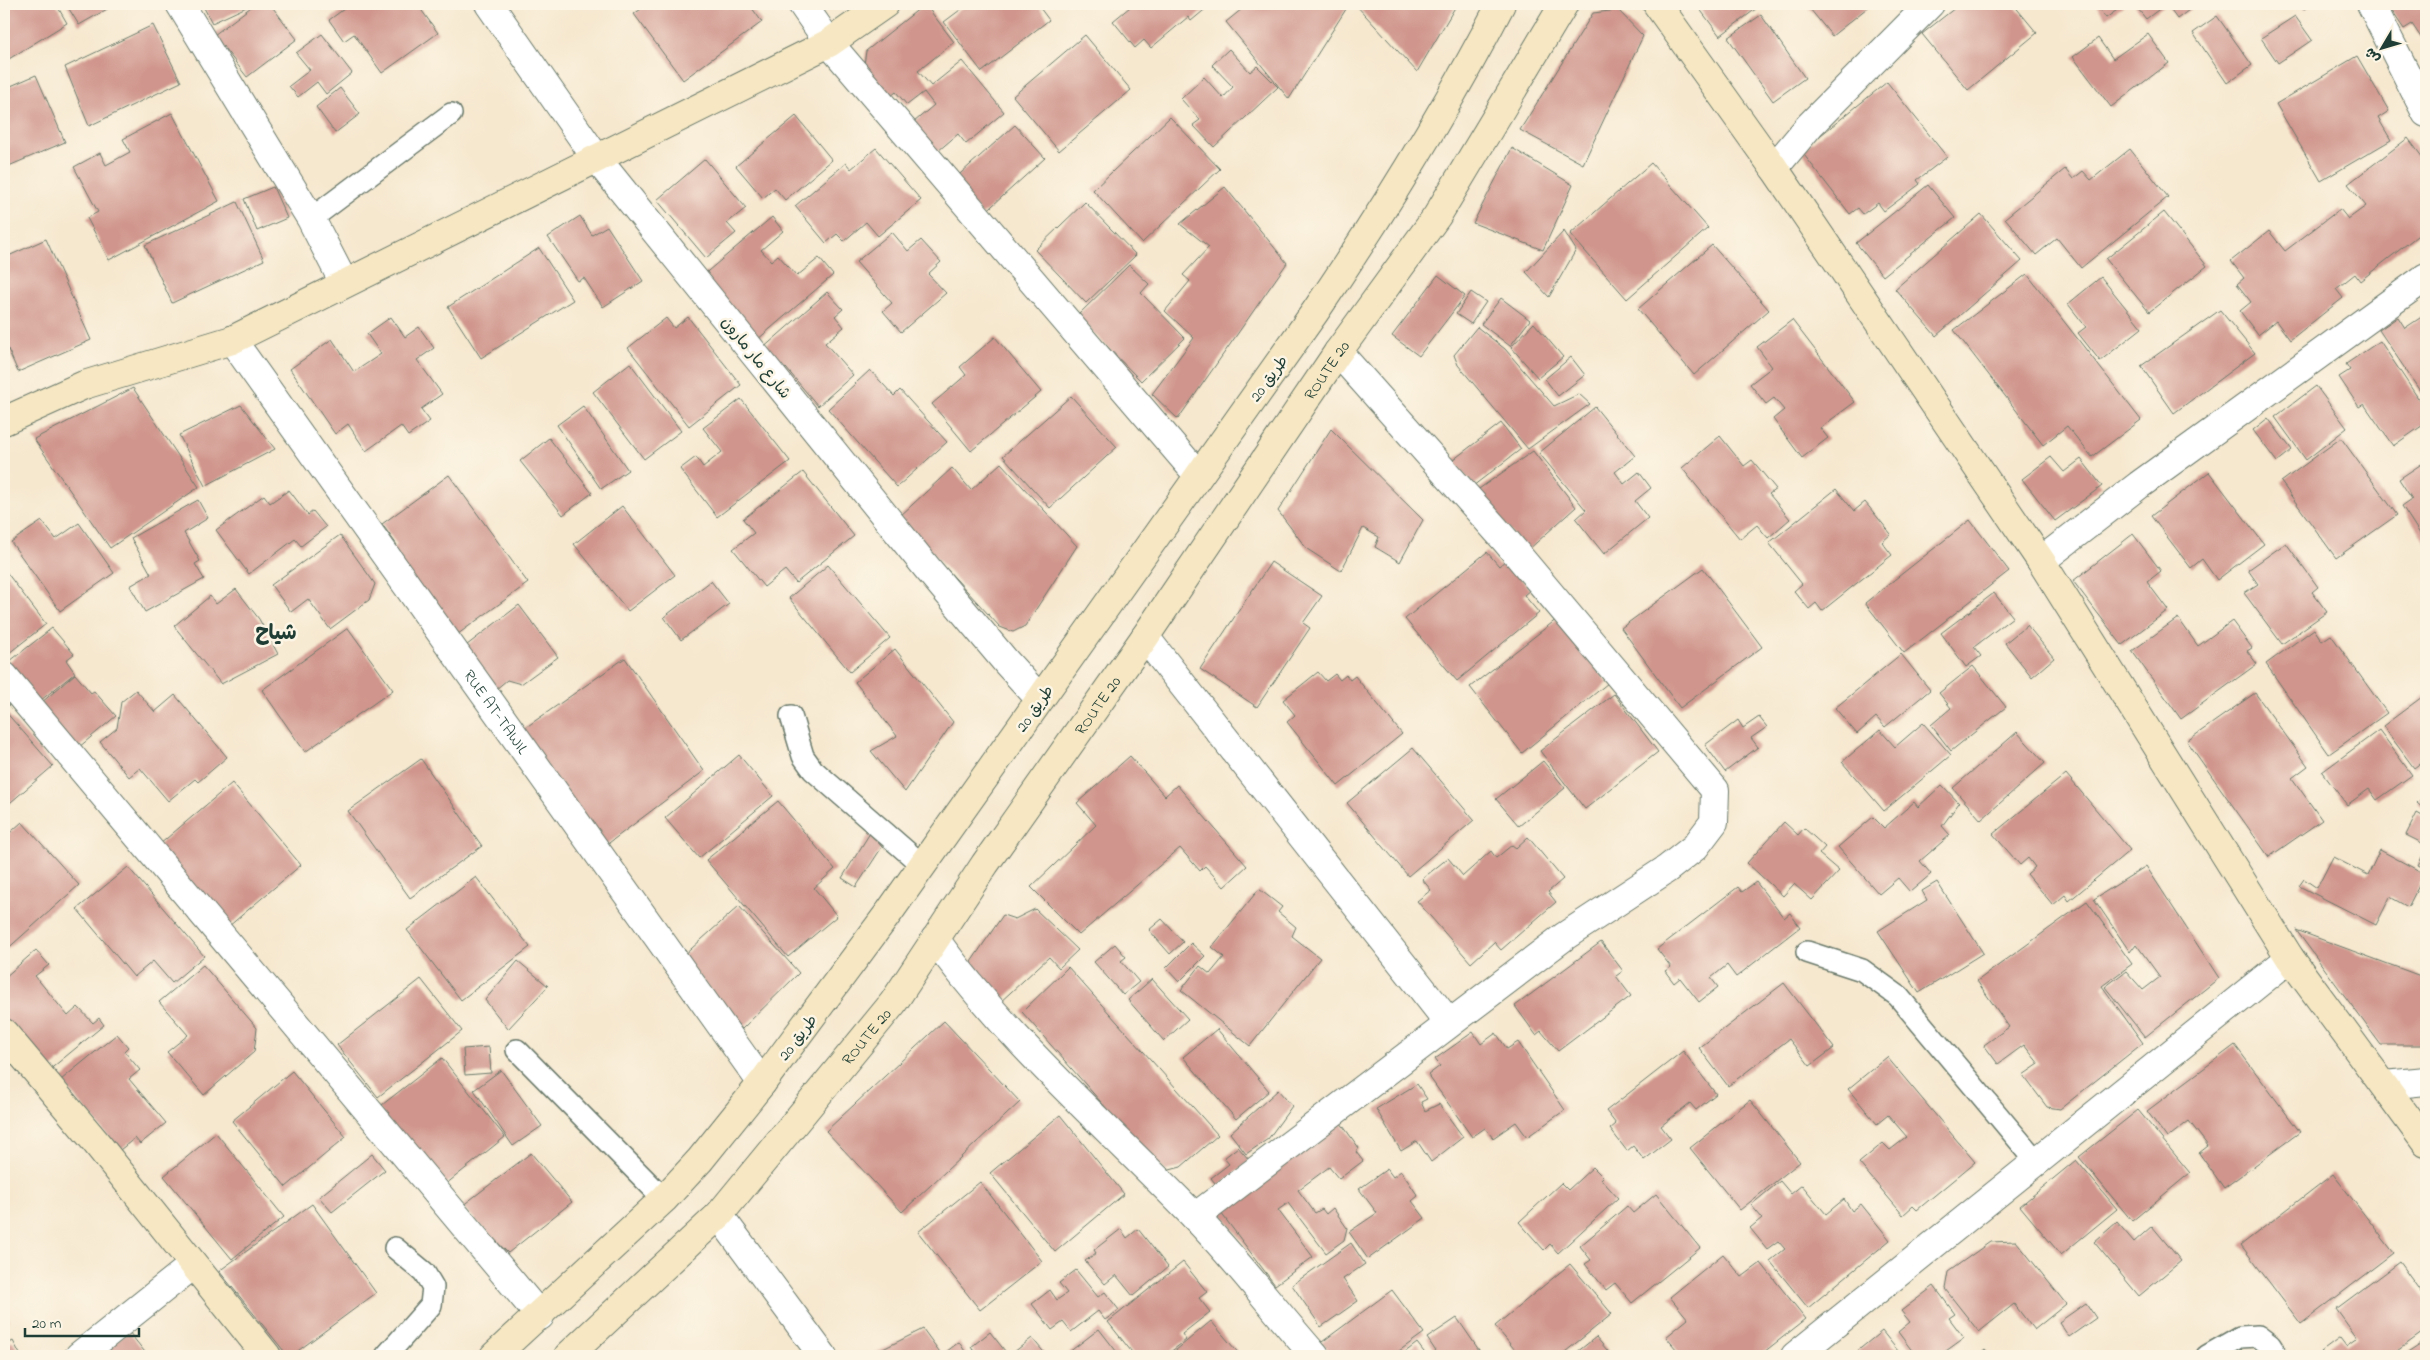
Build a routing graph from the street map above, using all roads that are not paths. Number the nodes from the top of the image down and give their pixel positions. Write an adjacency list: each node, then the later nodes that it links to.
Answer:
1 (180, 4): 15 (street)
2 (489, 4): 13 (street, شارع مار مارون)
3 (802, 4): 10 (street)
4 (885, 4): 10 (main road)
5 (1501, 4): 21 (main road, طريق 20)
6 (1564, 4): 19 (main road, ROUTE 20)
7 (1657, 4): 14 (main road)
8 (1930, 4): 14 (street)
9 (2371, 4): 11 (street)
10 (829, 43): 13 (main road); 21 (street)
11 (2424, 102)
12 (451, 114): 15 (lane)
13 (597, 159): 17 (main road); 25 (street, شارع مار مارون)
14 (1774, 168): 22 (main road)
15 (311, 219): 17 (street)
16 (2426, 277): 22 (street)
17 (344, 283): 18 (main road)
18 (232, 340): 20 (main road); 35 (street, RUE AT-TAWIL)
19 (1338, 352): 23 (main road, ROUTE 20); 31 (street)
20 (4, 421)
21 (1198, 475): 25 (main road, طريق 20)
22 (2041, 561): 30 (main road)
23 (1145, 637): 28 (main road, ROUTE 20); 31 (street)
24 (4, 676): 44 (street)
25 (1040, 699): 27 (main road, طريق 20)
26 (791, 716): 27 (lane)
27 (922, 865): 35 (main road, طريق 20)
28 (935, 939): 40 (main road, ROUTE 20); 41 (street)
29 (1806, 952): 38 (lane)
30 (2290, 958): 36 (main road); 38 (street)
31 (1449, 1023): 41 (street)
32 (4, 1034): 43 (main road)
33 (517, 1050): 39 (lane)
34 (2426, 1081): 36 (street)
35 (762, 1083): 39 (main road, طريق 20)
36 (2385, 1085): 37 (main road)
37 (2426, 1142)
38 (2037, 1162): 52 (street)
39 (664, 1199): 44 (main road, طريق 20)
40 (719, 1215): 49 (main road, ROUTE 20); 50 (street)
41 (1195, 1217): 51 (street)
42 (395, 1248): 47 (lane)
43 (193, 1265): 45 (street); 46 (main road)
44 (540, 1316): 48 (main road, طريق 20)
45 (79, 1356)
46 (267, 1356)
47 (386, 1356)
48 (494, 1356)
49 (568, 1356)
50 (823, 1356)
51 (1315, 1356)
52 (1795, 1356)
53 (2207, 1356): 54 (lane)
54 (2277, 1356)

